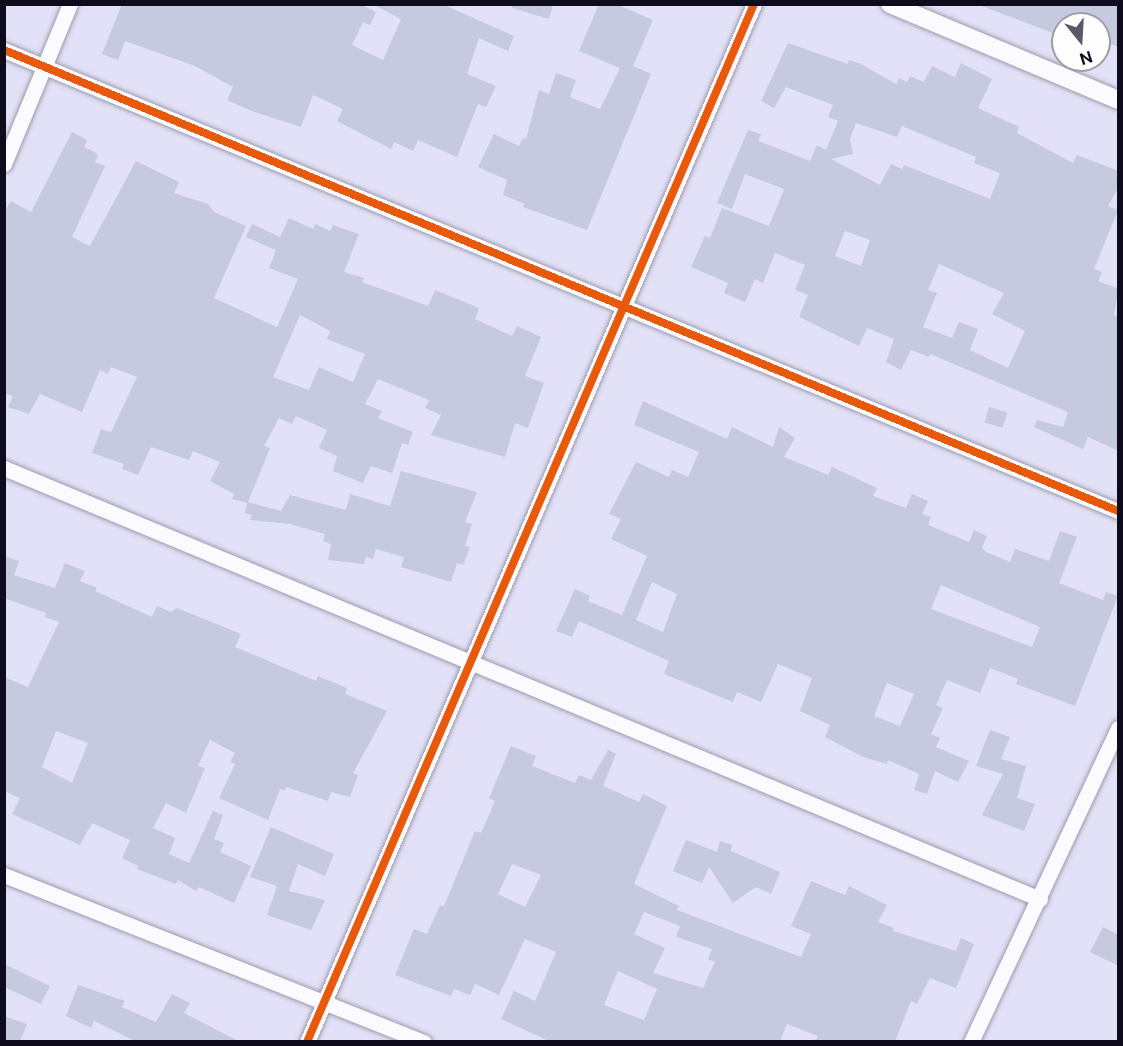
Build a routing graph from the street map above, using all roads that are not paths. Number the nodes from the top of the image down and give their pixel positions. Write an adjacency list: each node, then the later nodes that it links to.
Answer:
1 (70, 4): 5 (street)
2 (754, 4): 8 (street)
3 (890, 4): 6 (street)
4 (4, 50): 5 (street)
5 (44, 67): 7 (street); 8 (street)
6 (1119, 100)
7 (4, 164)
8 (623, 306): 10 (street); 11 (street)
9 (4, 468): 11 (street)
10 (1119, 511)
11 (469, 661): 14 (street); 15 (street)
12 (1119, 728): 14 (street)
13 (4, 875): 15 (street)
14 (1040, 899): 18 (street)
15 (323, 1003): 16 (street); 17 (street)
16 (307, 1041)
17 (424, 1041)
18 (971, 1041)

